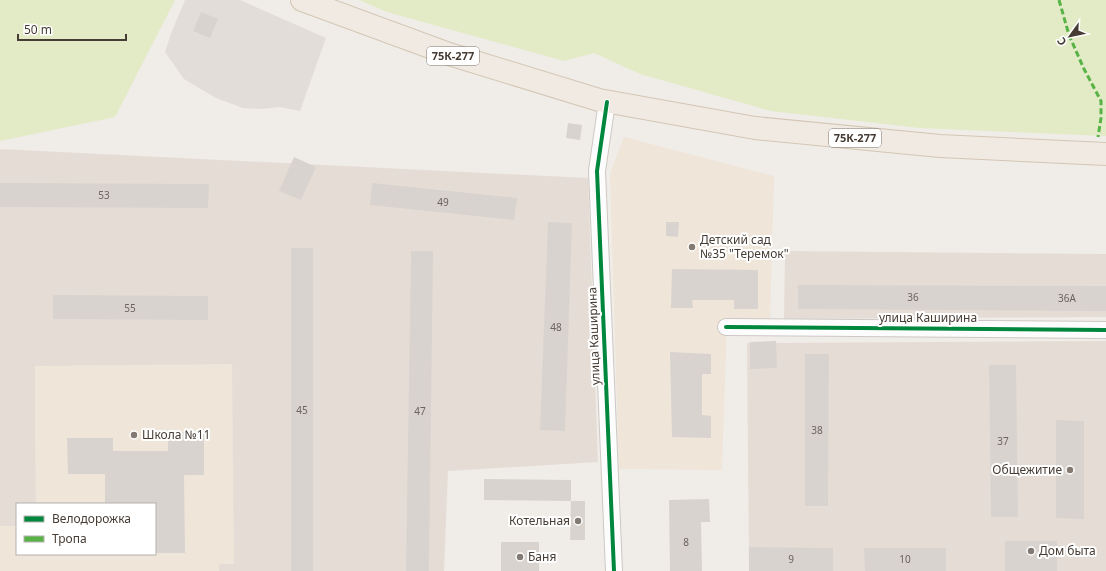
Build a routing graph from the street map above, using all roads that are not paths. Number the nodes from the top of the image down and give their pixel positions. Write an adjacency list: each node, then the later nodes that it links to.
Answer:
1 (302, 0): 2 (main road, 75К-277)
2 (607, 102): 3 (main road, 75К-277); 6 (street, улица Каширина)
3 (1106, 154)
4 (726, 327): 5 (street, улица Каширина)
5 (1106, 330)
6 (614, 571)

